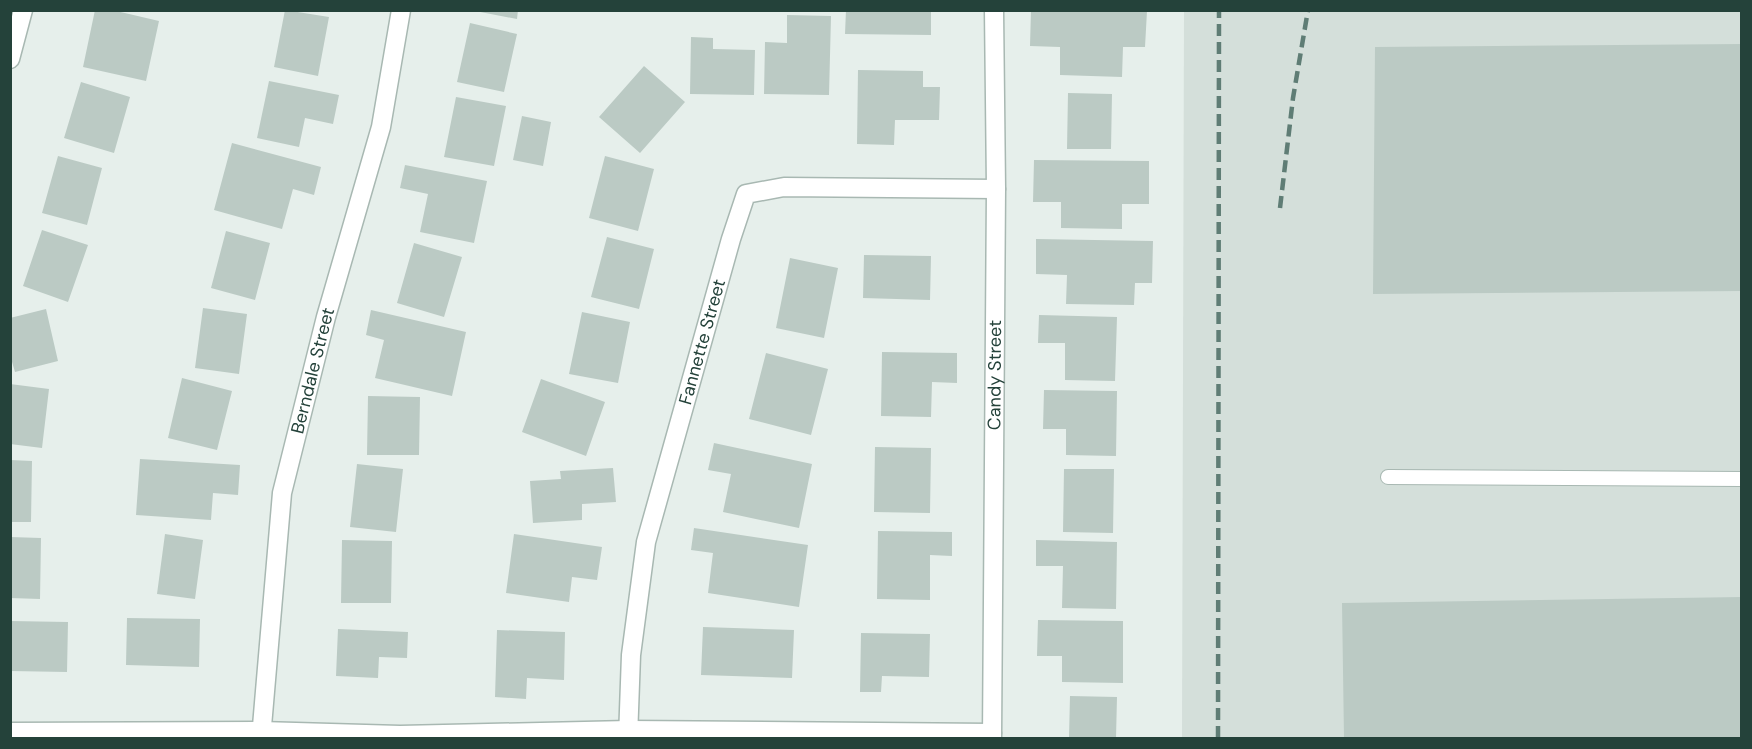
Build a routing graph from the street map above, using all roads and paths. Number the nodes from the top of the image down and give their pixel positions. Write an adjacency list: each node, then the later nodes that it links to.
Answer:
1 (23, 10): 4 (street)
2 (401, 10): 10 (street, Berndale Street)
3 (994, 10): 5 (street, Candy Street)
4 (10, 59)
5 (996, 189): 9 (street, Fannette Street); 11 (street, Candy Street)
6 (1388, 477): 7 (lane)
7 (1742, 479)
8 (10, 732): 10 (street)
9 (628, 734): 10 (street); 11 (street)
10 (261, 735)
11 (992, 736)

